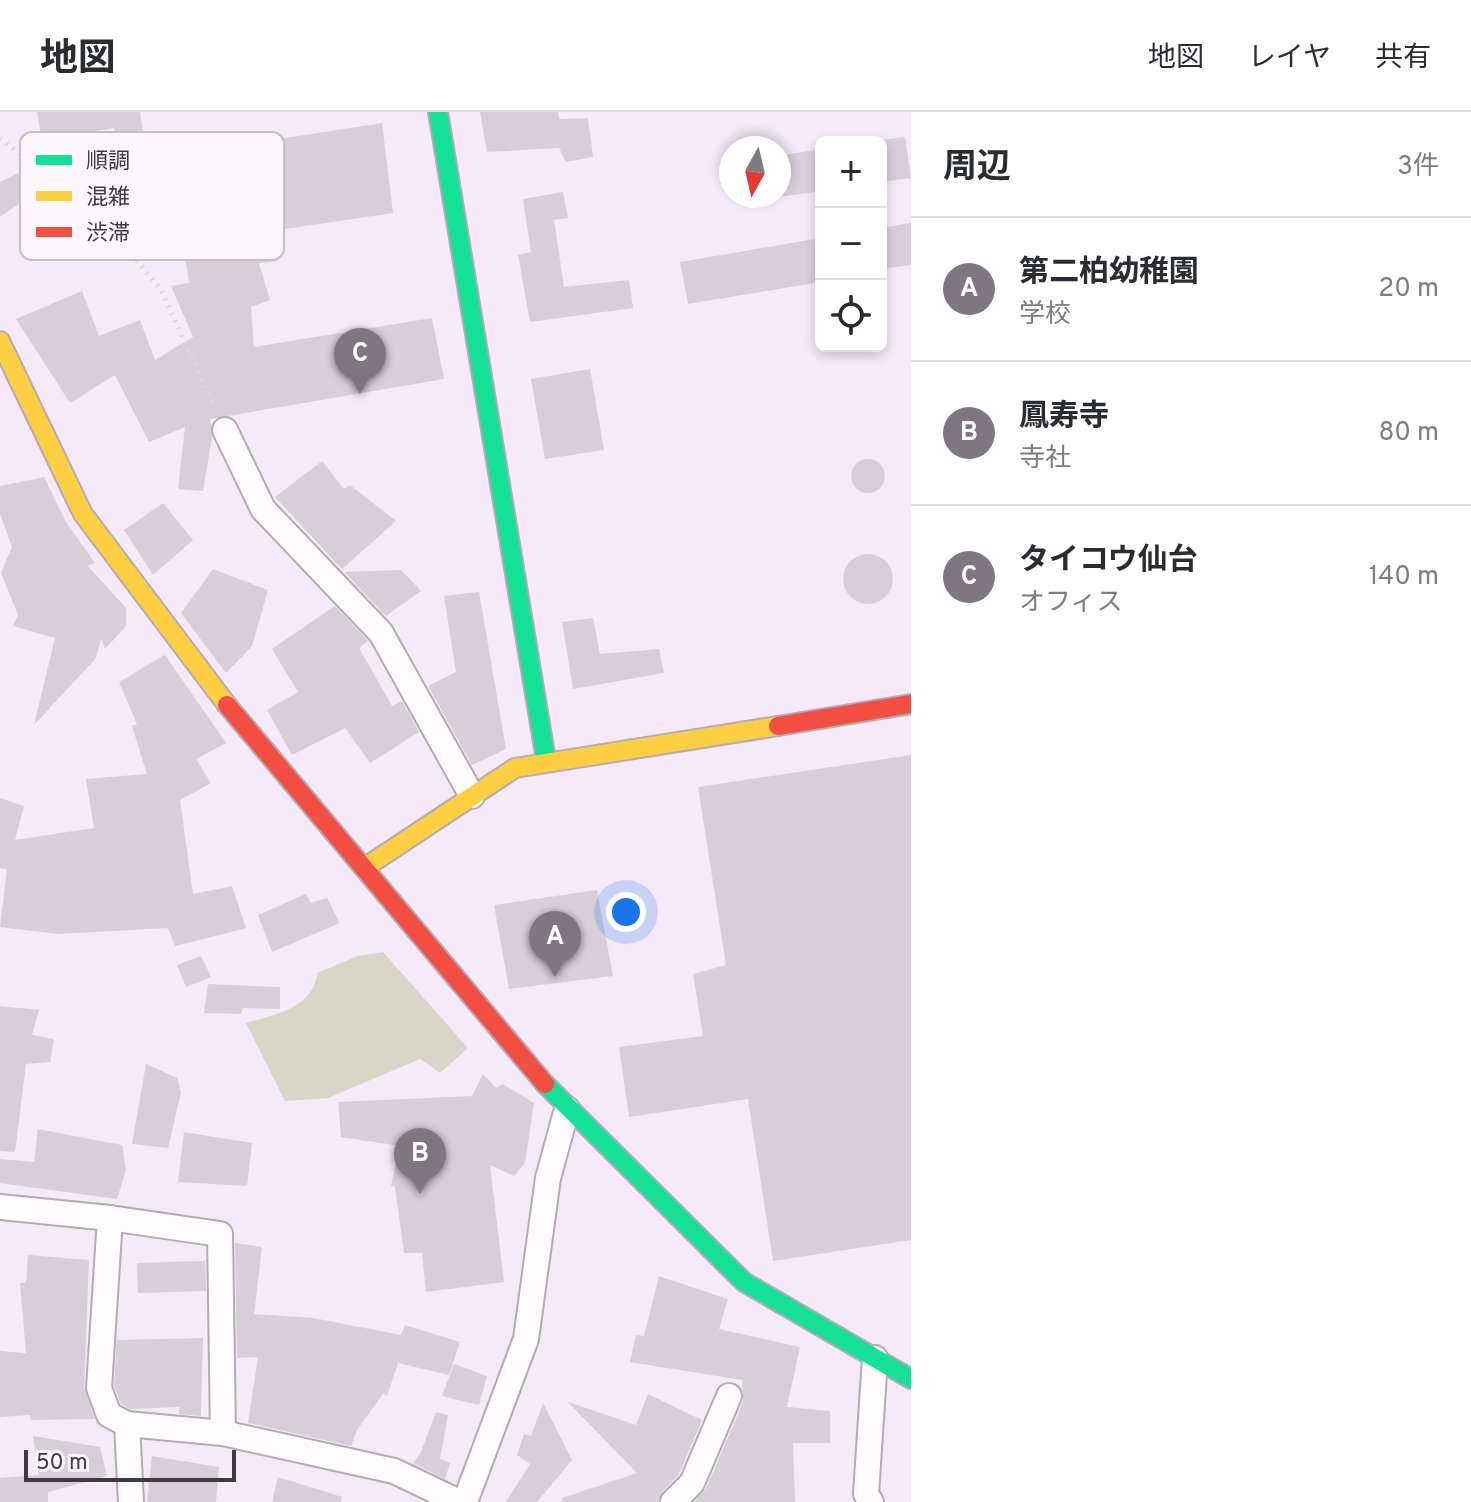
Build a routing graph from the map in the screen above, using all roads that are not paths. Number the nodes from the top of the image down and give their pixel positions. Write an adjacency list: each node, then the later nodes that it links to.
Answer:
1 (438, 112): 5 (street)
2 (0, 341): 7 (street)
3 (225, 430): 6 (street)
4 (911, 704): 5 (street)
5 (546, 760): 6 (street)
6 (472, 796): 7 (street)
7 (364, 868): 8 (street)
8 (567, 1109): 11 (street); 17 (street)
9 (0, 1207): 10 (street)
10 (110, 1218): 14 (street); 15 (street)
11 (875, 1358): 12 (street); 19 (street)
12 (911, 1379)
13 (729, 1396): 18 (street)
14 (127, 1424): 15 (street); 16 (street)
15 (223, 1433): 17 (street)
16 (131, 1502)
17 (462, 1502)
18 (673, 1502)
19 (871, 1502)

